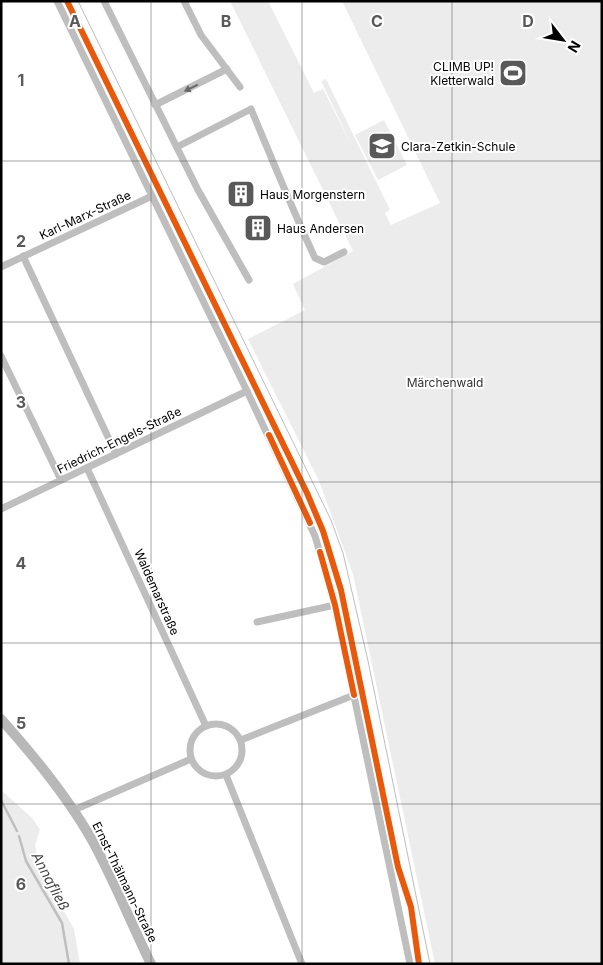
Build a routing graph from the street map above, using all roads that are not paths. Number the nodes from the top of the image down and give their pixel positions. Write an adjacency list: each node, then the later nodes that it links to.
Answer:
1 (56, 1): 8 (street)
2 (104, 1): 6 (street)
3 (184, 1): 4 (street)
4 (227, 69): 5 (street); 6 (street, one-way to 6)
5 (240, 87)
6 (155, 105): 7 (street)
7 (177, 147): 9 (street); 12 (street)
8 (152, 196): 10 (street, Karl-Marx-Straße); 14 (street)
9 (344, 252)
10 (24, 256): 11 (street, Karl-Marx-Straße); 15 (street)
11 (1, 267)
12 (249, 280)
13 (1, 356): 17 (street)
14 (247, 390): 15 (street, Friedrich-Engels-Straße); 19 (street)
15 (116, 454): 16 (street, Friedrich-Engels-Straße)
16 (87, 468): 17 (street, Friedrich-Engels-Straße); 23 (street, Waldemarstraße)
17 (60, 480): 18 (street, Friedrich-Engels-Straße)
18 (1, 509)
19 (335, 605): 20 (street); 21 (street)
20 (257, 622)
21 (354, 695): 24 (street); 30 (street)
22 (1, 718): 27 (main road, Ernst-Thälmann-Straße)
23 (206, 726): 24 (street); 25 (street)
24 (241, 740): 26 (street)
25 (191, 759): 26 (street); 27 (street)
26 (226, 775): 29 (street)
27 (74, 810): 28 (main road, Ernst-Thälmann-Straße)
28 (151, 964)
29 (302, 964)
30 (410, 964)

